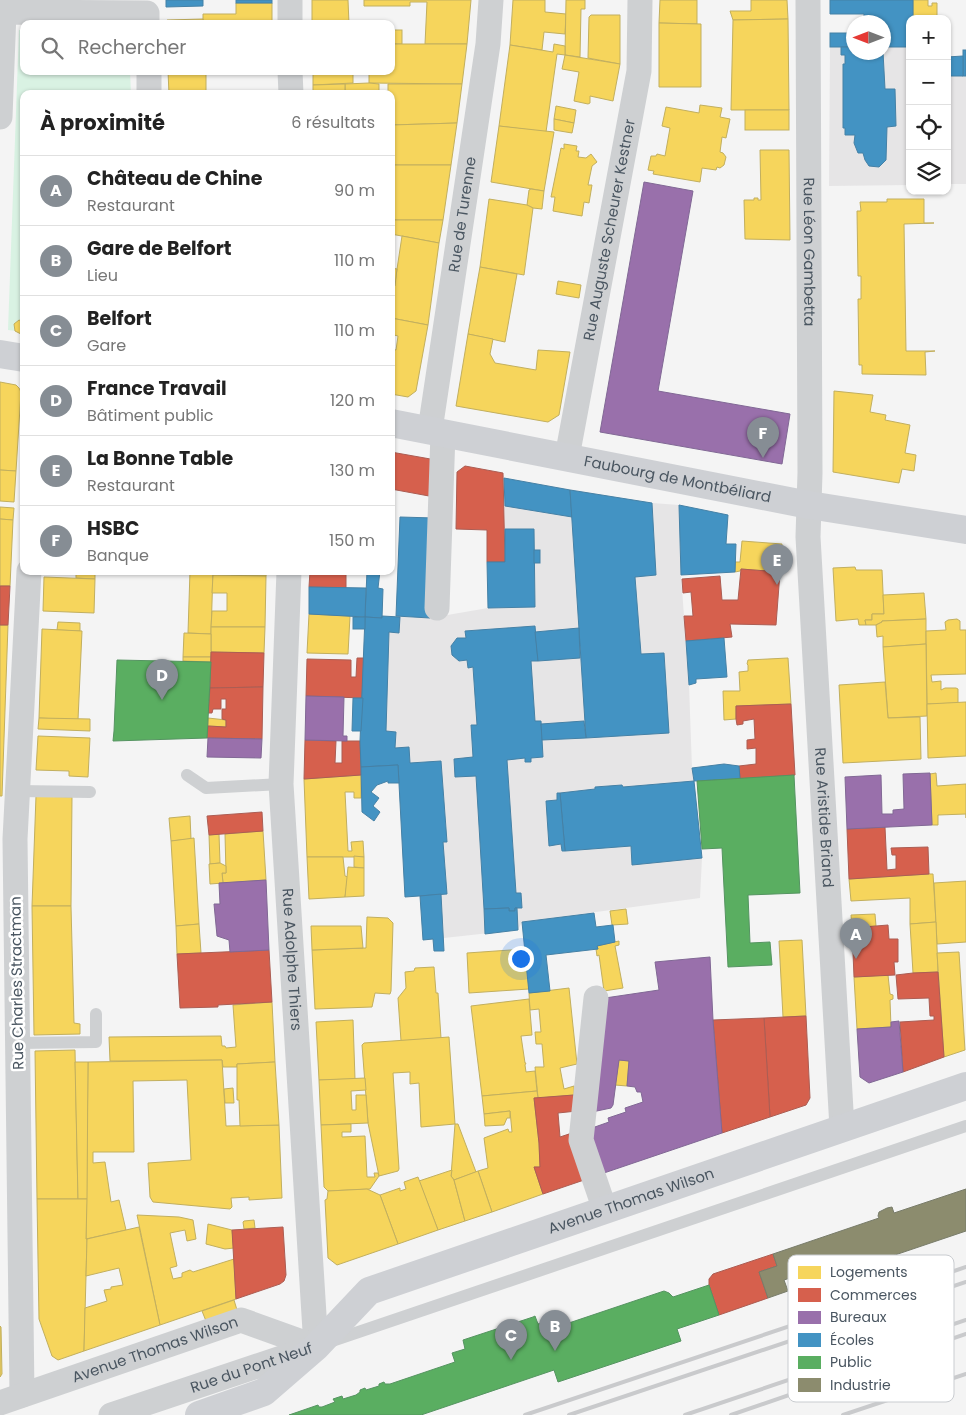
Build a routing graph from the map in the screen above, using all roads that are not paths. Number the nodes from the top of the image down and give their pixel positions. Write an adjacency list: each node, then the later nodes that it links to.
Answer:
1 (290, 0): 6 (street)
2 (491, 0): 15 (street, Rue de Turenne)
3 (640, 0): 16 (street, Rue Auguste Scheurer Kestner)
4 (808, 0): 17 (street, Rue Léon Gambetta)
5 (147, 20): 11 (street)
6 (290, 20)
7 (149, 75): 9 (street)
8 (290, 75): 10 (street)
9 (149, 90)
10 (291, 90)
11 (0, 117)
12 (0, 354): 13 (street)
13 (20, 357)
14 (395, 423): 15 (street, Faubourg de Montbéliard)
15 (437, 432): 16 (street, Faubourg de Montbéliard); 21 (street, Rue de Turenne)
16 (567, 458): 17 (street, Faubourg de Montbéliard)
17 (809, 505): 18 (street, Faubourg de Montbéliard); 31 (street, Rue Aristide Briand)
18 (966, 530)
19 (29, 575): 24 (street, Rue Charles Stractman)
20 (288, 575): 23 (street, Rue Adolphe Thiers)
21 (437, 608)
22 (188, 775): 23 (lane)
23 (280, 784): 33 (street, Rue Adolphe Thiers)
24 (18, 791): 25 (lane); 28 (street, Rue Charles Stractman)
25 (90, 792)
26 (596, 998): 32 (street)
27 (96, 1014): 28 (lane)
28 (18, 1043): 34 (street, Rue Charles Stractman)
29 (966, 1086): 31 (street, Avenue Thomas Wilson)
30 (966, 1126): 33 (lane)
31 (842, 1128): 32 (street, Avenue Thomas Wilson)
32 (605, 1210): 33 (street, Avenue Thomas Wilson)
33 (316, 1347): 34 (street, Avenue Thomas Wilson); 35 (street, Rue du Pont Neuf); 36 (street, Rue du Pont Neuf)
34 (11, 1399)
35 (111, 1415)
36 (200, 1415)

